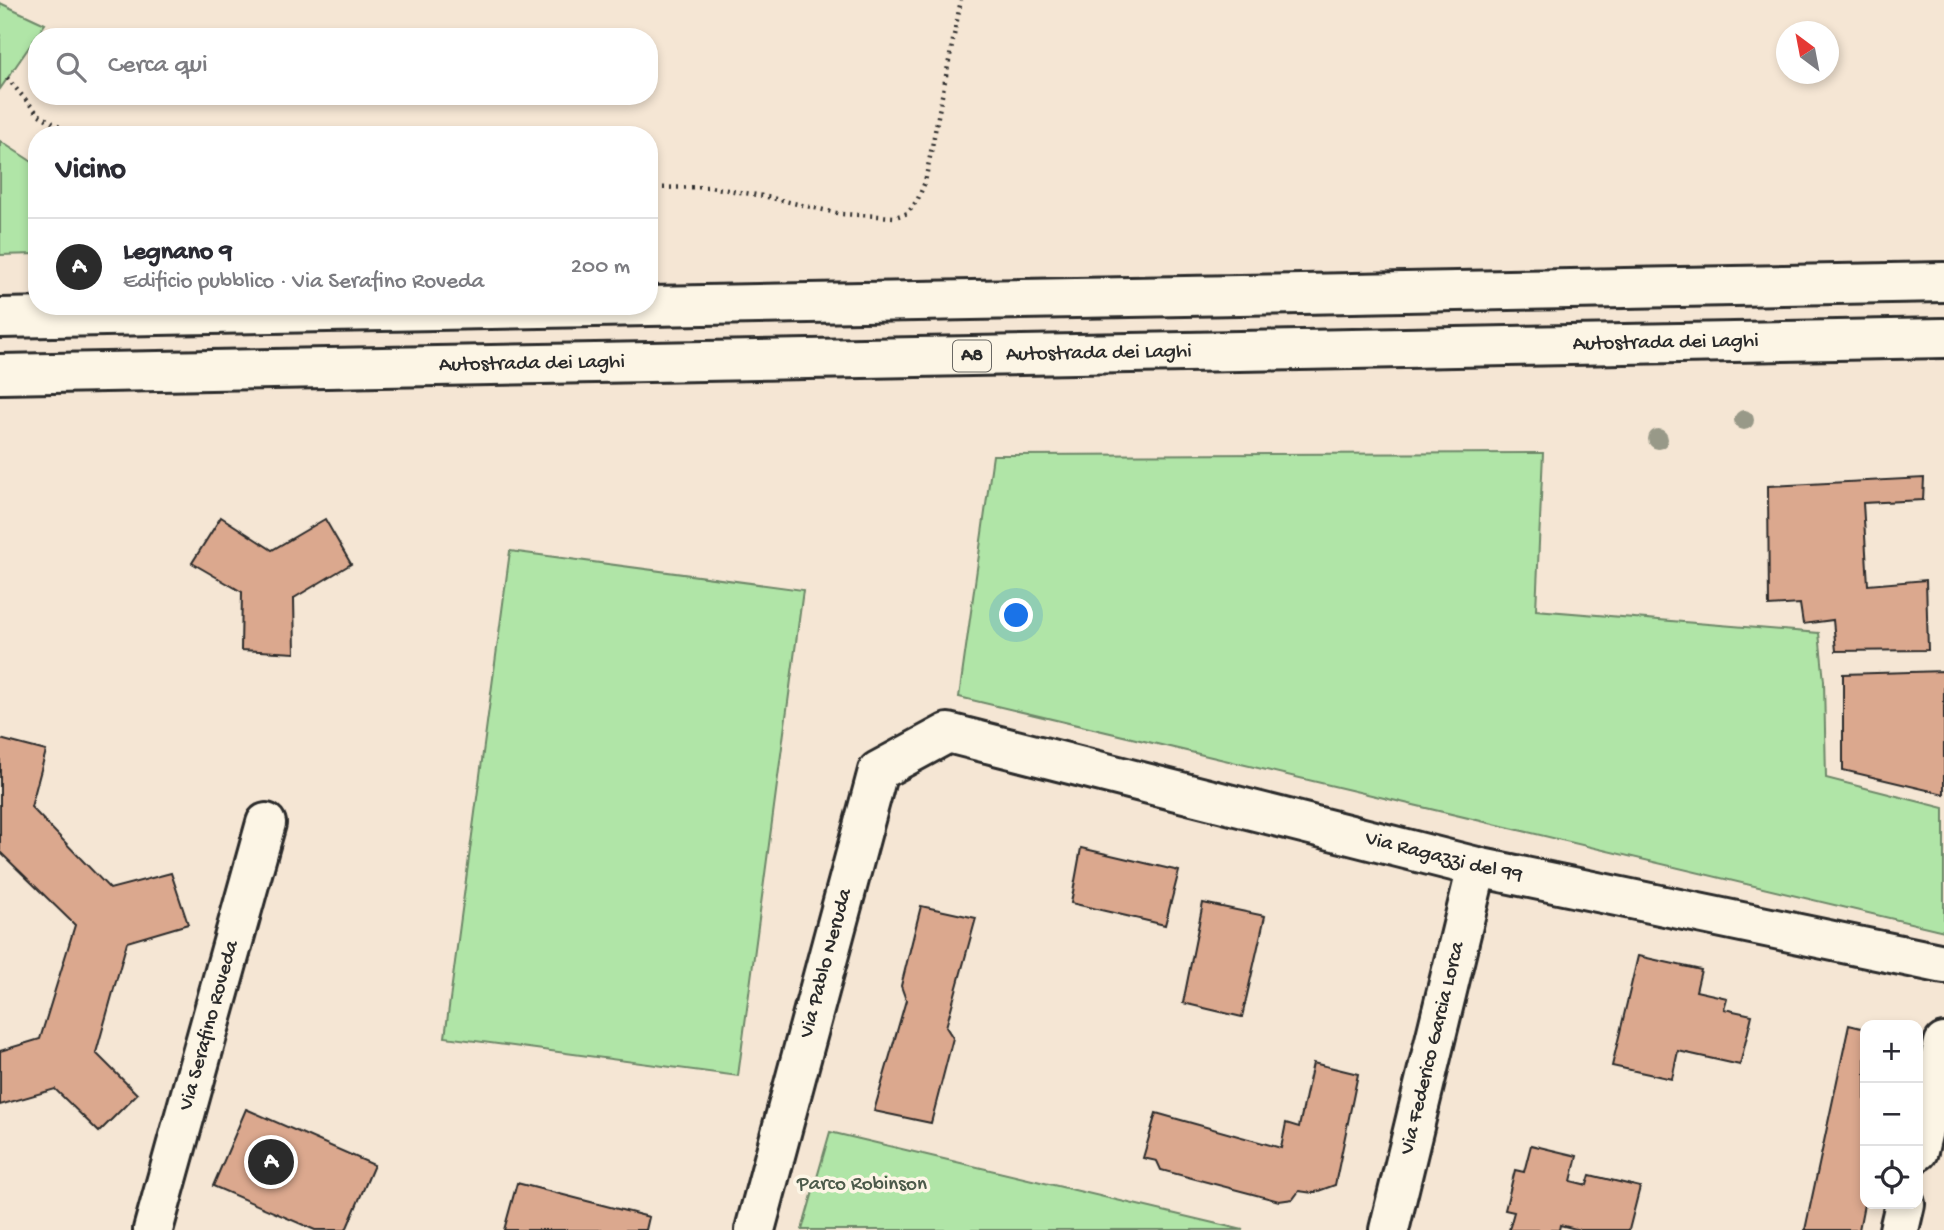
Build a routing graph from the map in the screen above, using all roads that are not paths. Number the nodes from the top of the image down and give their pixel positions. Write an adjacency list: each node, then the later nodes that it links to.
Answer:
1 (1943, 282): 2 (main road)
2 (658, 306)
3 (162, 315): 4 (main road)
4 (0, 318)
5 (1944, 338): 6 (main road, Autostrada dei Laghi / A8)
6 (0, 374)
7 (948, 733): 9 (main road, Via Ragazzi del 99); 15 (main road, Via Pablo Neruda)
8 (266, 823): 14 (main road, Via Serafino Roveda)
9 (1477, 867): 10 (main road, Via Ragazzi del 99); 16 (main road, Via Federico Garcia Lorca)
10 (1944, 964)
11 (1944, 1043): 12 (main road)
12 (1919, 1146)
13 (1904, 1209): 17 (main road)
14 (153, 1230)
15 (755, 1230)
16 (1389, 1230)
17 (1899, 1230)

